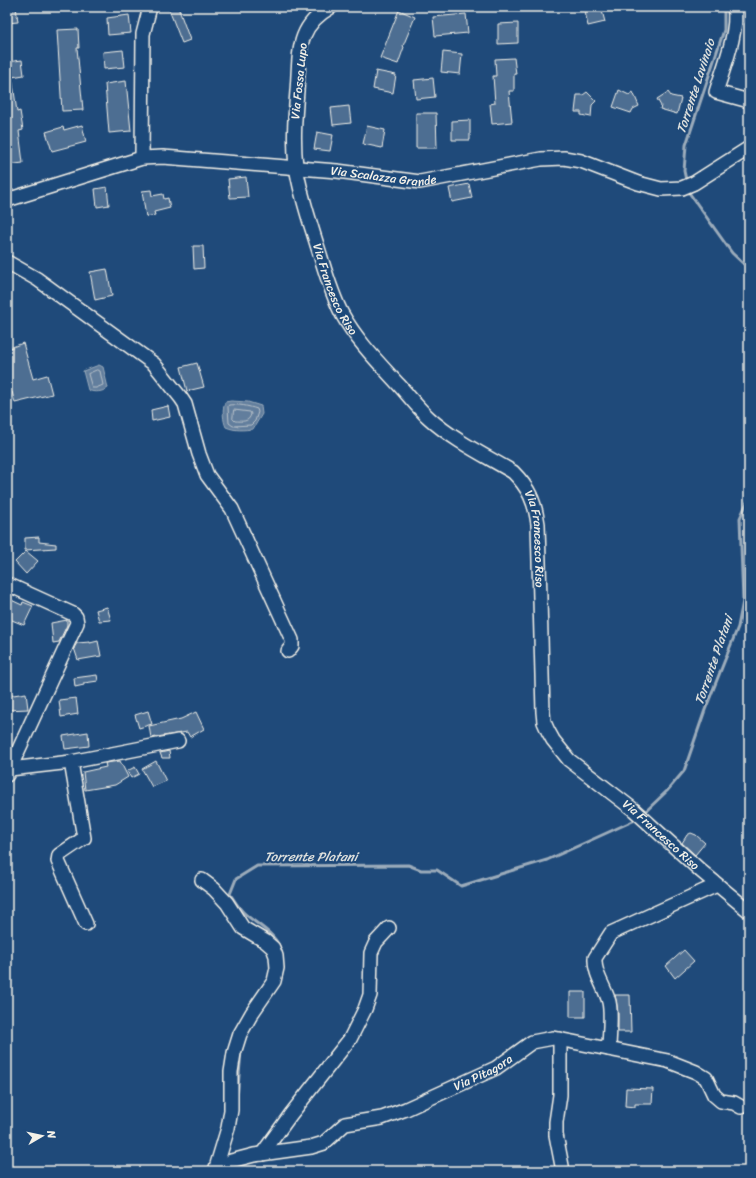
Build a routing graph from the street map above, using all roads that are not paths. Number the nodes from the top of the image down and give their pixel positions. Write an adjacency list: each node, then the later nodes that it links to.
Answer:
1 (150, 7): 6 (street)
2 (331, 7): 7 (street, Via Fossa Lupo)
3 (734, 7): 4 (street)
4 (749, 101)
5 (749, 148): 7 (street, Via Scalazza Grande)
6 (142, 158): 7 (street, Via Scalazza Grande); 8 (street, Via Scalazza Grande)
7 (296, 167): 16 (street, Via Francesco Riso)
8 (7, 200)
9 (7, 262): 11 (street)
10 (7, 584): 14 (street)
11 (288, 651)
12 (178, 741): 13 (street)
13 (71, 762): 14 (street); 18 (street)
14 (8, 772)
15 (202, 880): 24 (street)
16 (717, 885): 17 (street, Via Francesco Riso); 21 (street)
17 (749, 911)
18 (86, 924)
19 (389, 928): 23 (street)
20 (560, 1039): 21 (street, Via Pitagora); 23 (street, Via Pitagora); 26 (street)
21 (609, 1049): 22 (street, Via Pitagora)
22 (741, 1107)
23 (262, 1154): 25 (street, Via Pitagora)
24 (215, 1171)
25 (218, 1171)
26 (563, 1171)

